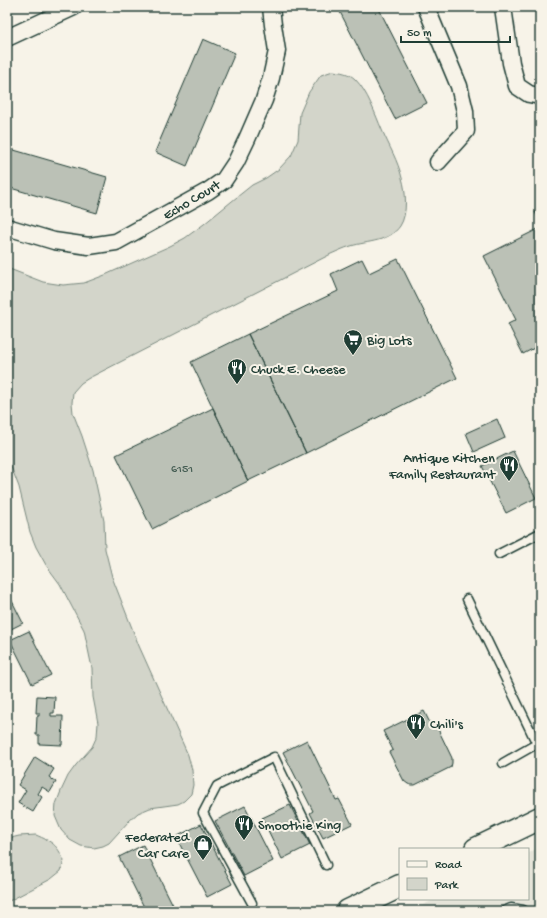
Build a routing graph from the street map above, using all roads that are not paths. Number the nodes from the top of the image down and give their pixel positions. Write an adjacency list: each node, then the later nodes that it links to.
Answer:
1 (74, 7): 5 (street)
2 (271, 7): 8 (street, Echo Court)
3 (426, 7): 7 (street)
4 (503, 7): 6 (street)
5 (7, 38)
6 (540, 96)
7 (438, 162)
8 (7, 227)
9 (540, 533): 10 (lane)
10 (499, 554)
11 (467, 599): 12 (lane)
12 (538, 743): 13 (lane)
13 (503, 763)
14 (540, 818): 15 (main road)
15 (478, 848)
16 (326, 865): 18 (lane)
17 (399, 886): 19 (main road)
18 (252, 903)
19 (348, 911)
20 (504, 911): 21 (lane)
21 (523, 911)

